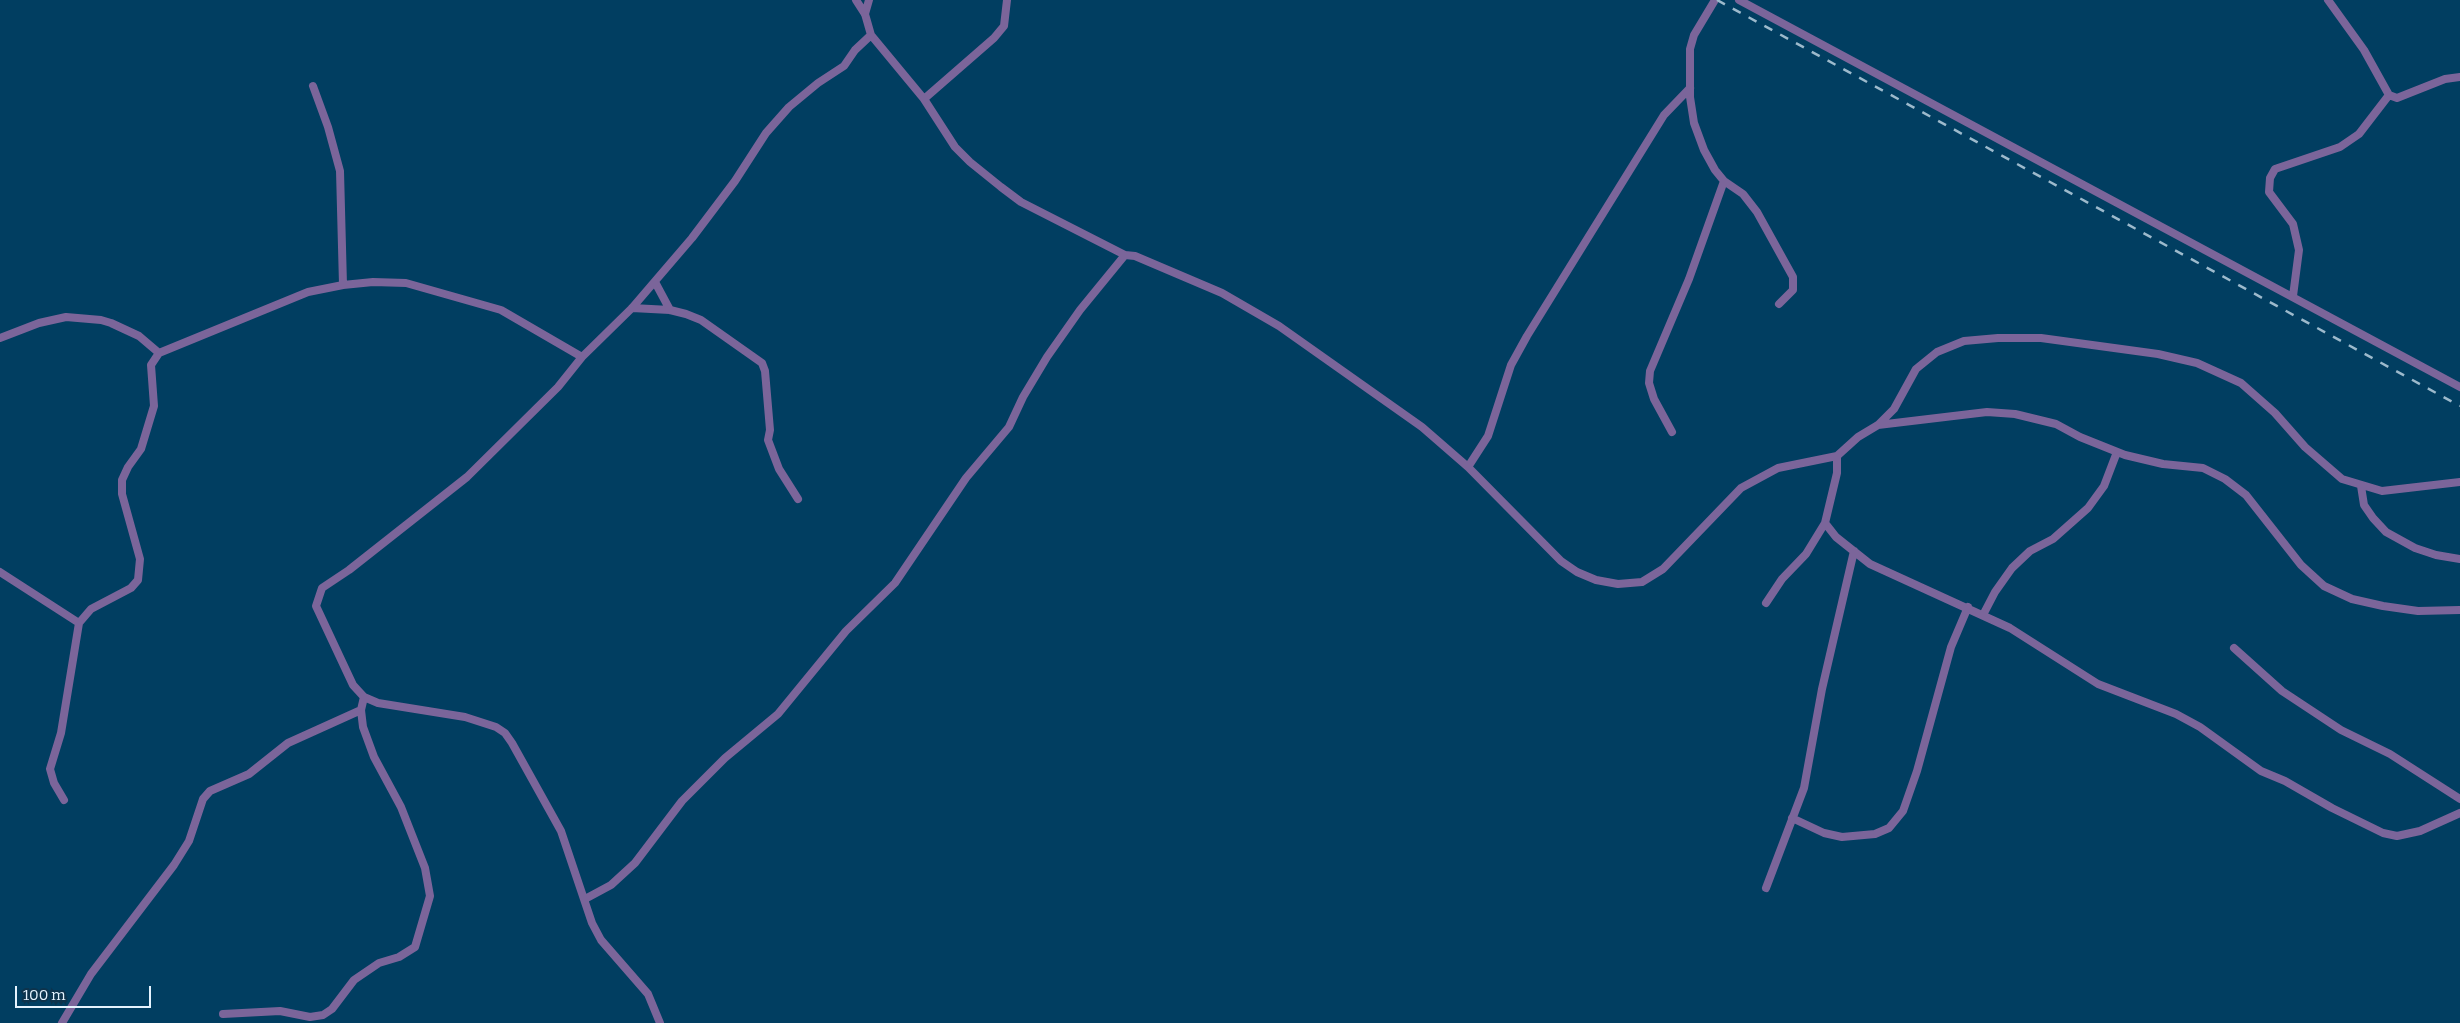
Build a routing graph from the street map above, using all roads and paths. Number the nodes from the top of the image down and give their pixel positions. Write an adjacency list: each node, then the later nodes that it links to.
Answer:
1 (856, 0): 7 (street)
2 (868, 0): 7 (street)
3 (1008, 0): 13 (street)
4 (1715, 0): 11 (street)
5 (1739, 0): 18 (street)
6 (2328, 0): 12 (street)
7 (864, 14): 8 (street)
8 (871, 35): 13 (street); 16 (street)
9 (2460, 78): 12 (street)
10 (313, 86): 17 (street)
11 (1690, 88): 14 (street); 30 (street)
12 (2389, 95): 18 (street)
13 (924, 99): 15 (street)
14 (1724, 181): 19 (street); 27 (street)
15 (1125, 254): 30 (street); 51 (street)
16 (655, 282): 20 (street); 21 (street)
17 (343, 285): 23 (street); 24 (street)
18 (2293, 296): 25 (street)
19 (1779, 304)
20 (632, 308): 21 (street); 24 (street)
21 (670, 310): 33 (street)
22 (0, 338): 23 (street)
23 (159, 353): 42 (street)
24 (582, 357): 44 (street)
25 (2460, 387)
26 (1878, 425): 28 (street); 29 (street); 32 (street)
27 (1672, 432)
28 (2117, 452): 40 (street); 41 (street)
29 (1837, 456): 30 (street); 34 (street)
30 (1468, 466)
31 (2460, 482): 32 (street)
32 (2361, 486): 36 (street)
33 (798, 499)
34 (1825, 523): 35 (street); 38 (street)
35 (1854, 551): 39 (street); 49 (street)
36 (2460, 559)
37 (0, 572): 42 (street)
38 (1766, 603)
39 (1968, 607): 41 (street); 49 (street)
40 (2460, 610)
41 (1984, 615): 48 (street)
42 (79, 623): 47 (street)
43 (2234, 648): 46 (street)
44 (364, 697): 45 (street); 51 (street)
45 (360, 710): 52 (street); 53 (street)
46 (2460, 799)
47 (64, 800)
48 (2460, 813)
49 (1792, 818): 50 (street)
50 (1766, 888)
51 (585, 899): 54 (street)
52 (223, 1014)
53 (62, 1023)
54 (660, 1023)

